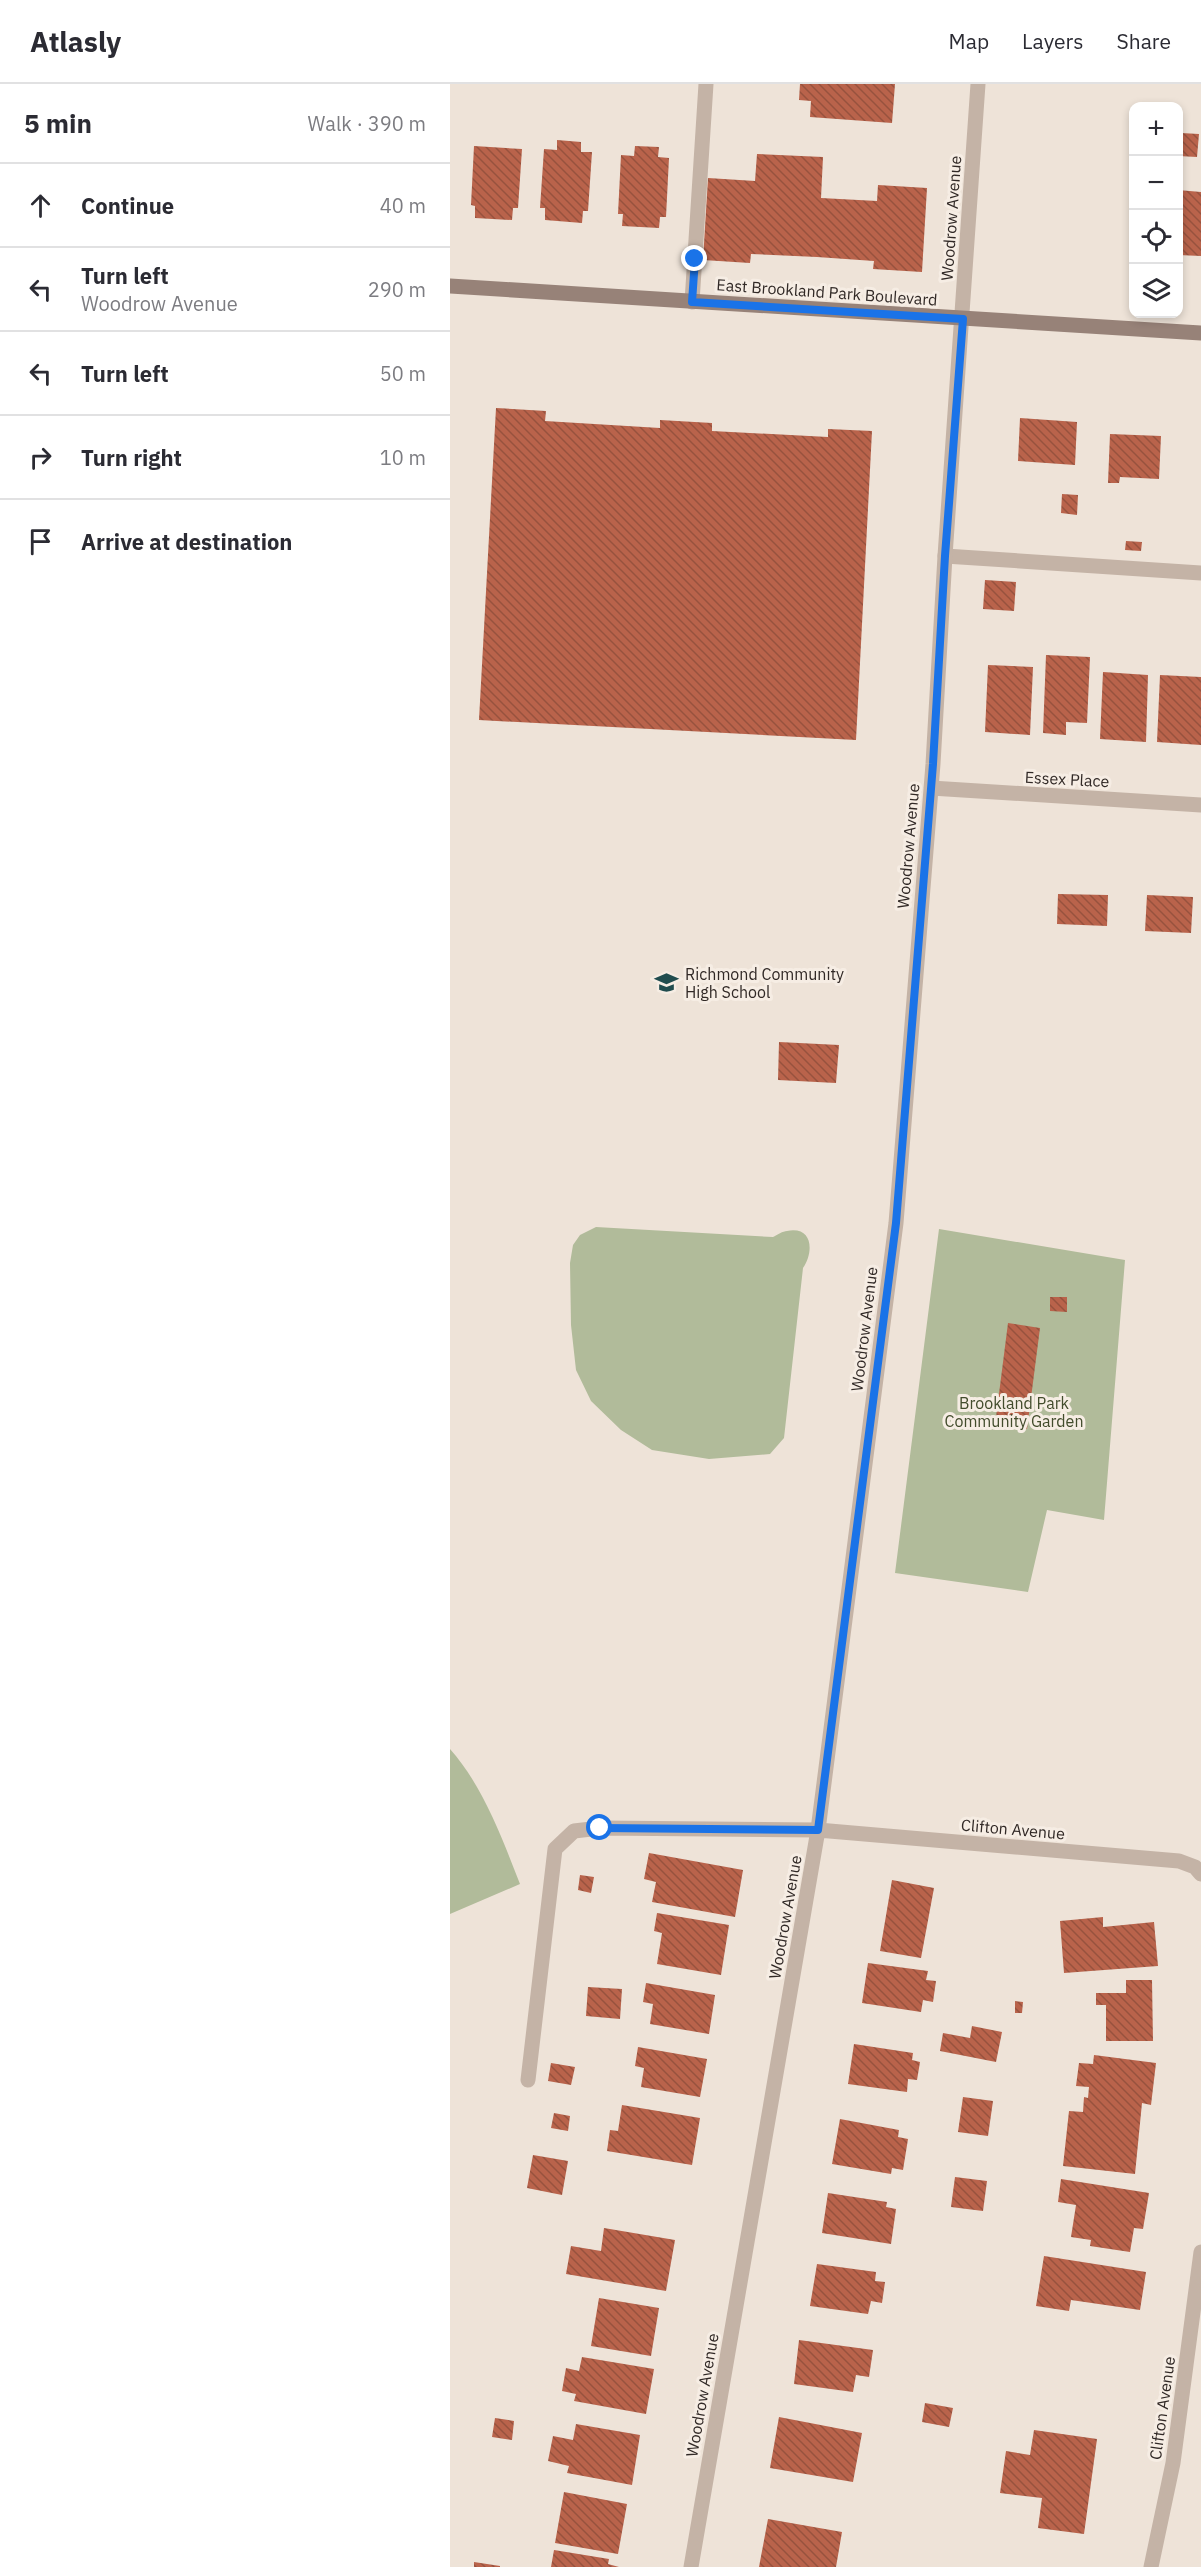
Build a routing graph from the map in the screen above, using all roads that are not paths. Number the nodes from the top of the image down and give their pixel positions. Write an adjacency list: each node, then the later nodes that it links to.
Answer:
1 (706, 84): 4 (street)
2 (978, 84): 5 (street, Woodrow Avenue)
3 (450, 286): 4 (main road, East Brookland Park Boulevard)
4 (692, 302): 5 (main road, East Brookland Park Boulevard)
5 (963, 319): 6 (main road, East Brookland Park Boulevard); 7 (street, Woodrow Avenue)
6 (1201, 333)
7 (945, 556): 8 (street); 9 (street, Woodrow Avenue)
8 (1201, 573)
9 (931, 788): 10 (street, Essex Place); 11 (street, Woodrow Avenue)
10 (1201, 805)
11 (818, 1830): 12 (street, Clifton Avenue); 13 (street, Clifton Avenue); 15 (street, Woodrow Avenue)
12 (1201, 1874)
13 (528, 2080)
14 (1201, 2252): 16 (street, Clifton Avenue)
15 (691, 2567)
16 (1151, 2567)

